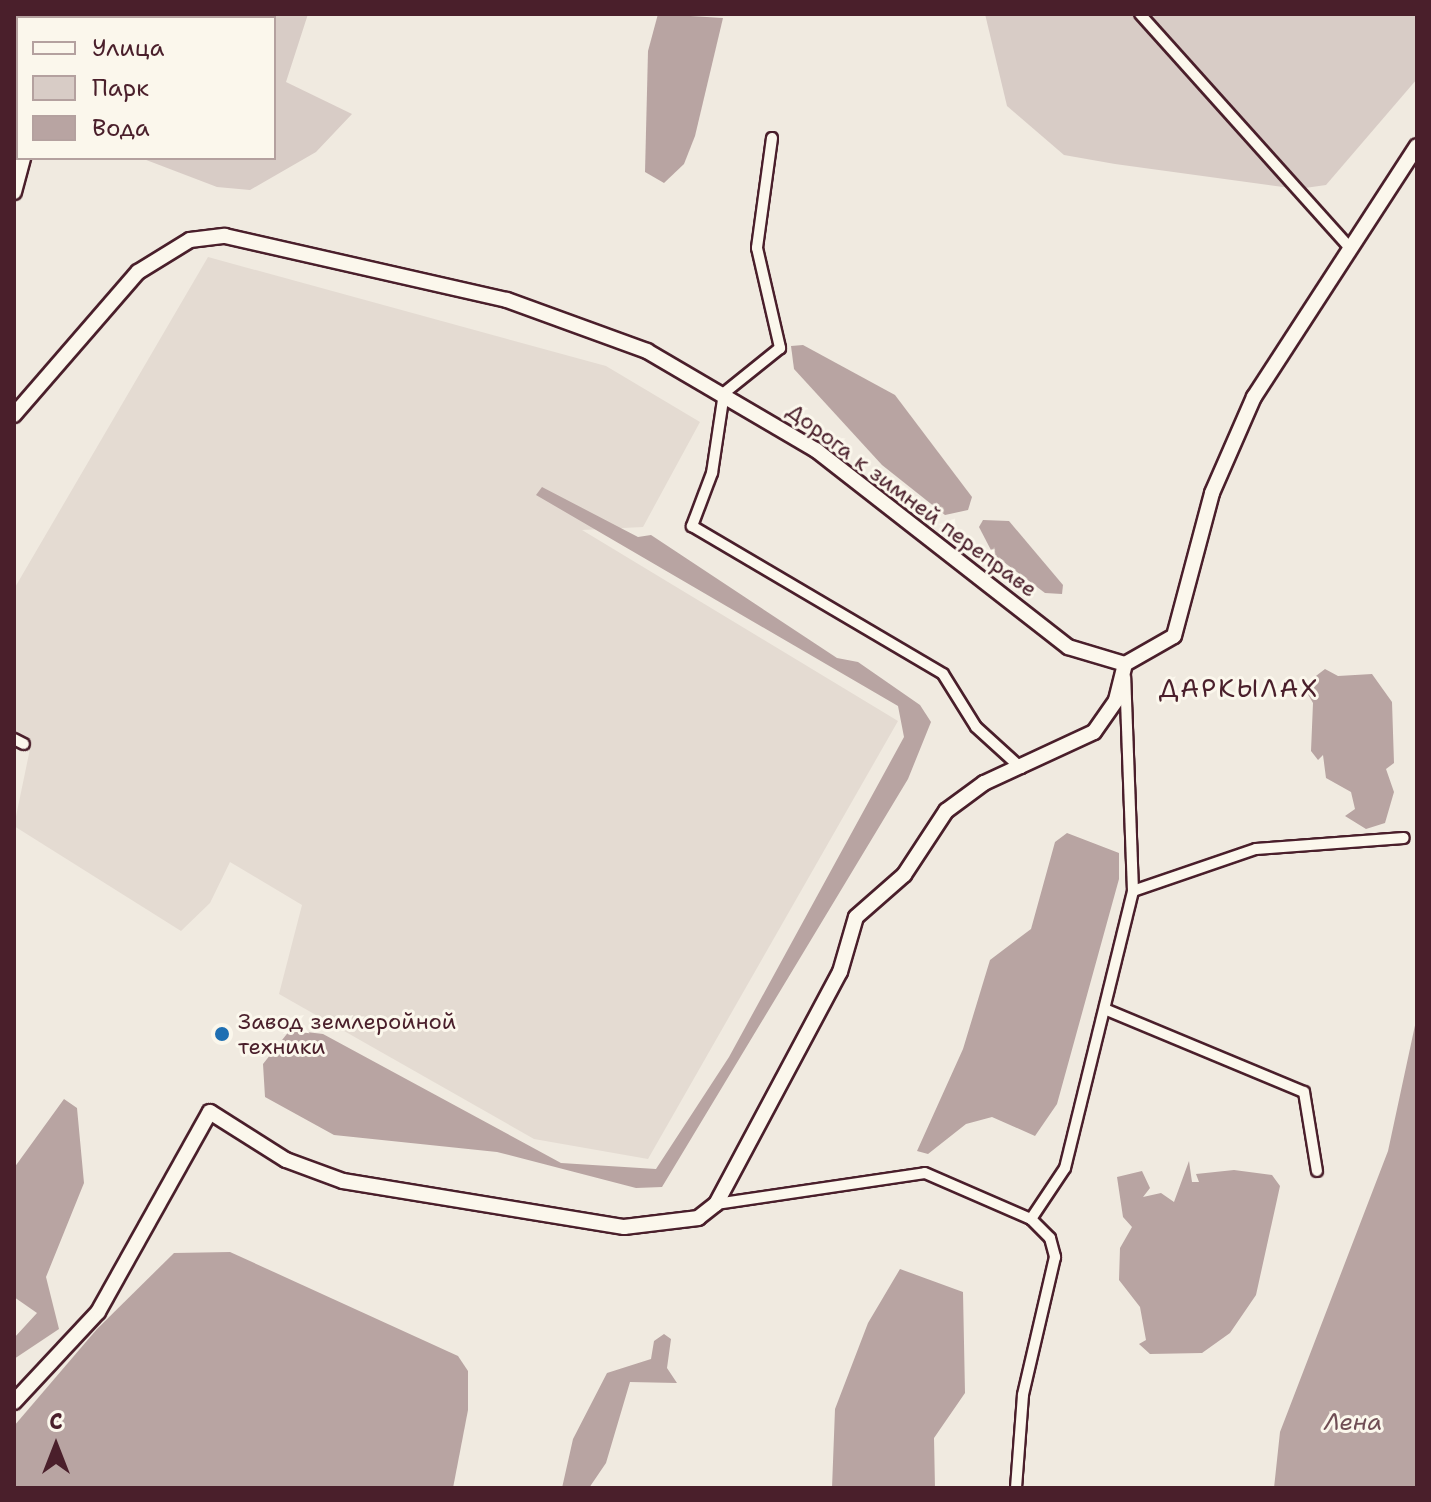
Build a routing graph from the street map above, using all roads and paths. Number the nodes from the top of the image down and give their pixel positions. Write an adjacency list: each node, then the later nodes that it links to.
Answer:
1 (1140, 14): 6 (street)
2 (772, 138): 7 (street)
3 (1417, 146): 6 (main road)
4 (22, 160): 5 (main road)
5 (14, 192)
6 (1349, 247): 9 (main road)
7 (724, 393): 8 (main road, Дорога к зимней переправе); 9 (main road, Дорога к зимней переправе); 10 (street)
8 (14, 415)
9 (1125, 664): 10 (main road); 12 (street)
10 (1021, 768): 15 (main road)
11 (1404, 838): 12 (street)
12 (1133, 891): 13 (street)
13 (1107, 1010): 14 (street); 16 (street)
14 (1317, 1171)
15 (716, 1204): 16 (street); 17 (main road)
16 (1031, 1219): 18 (street)
17 (14, 1402)
18 (1016, 1488)

